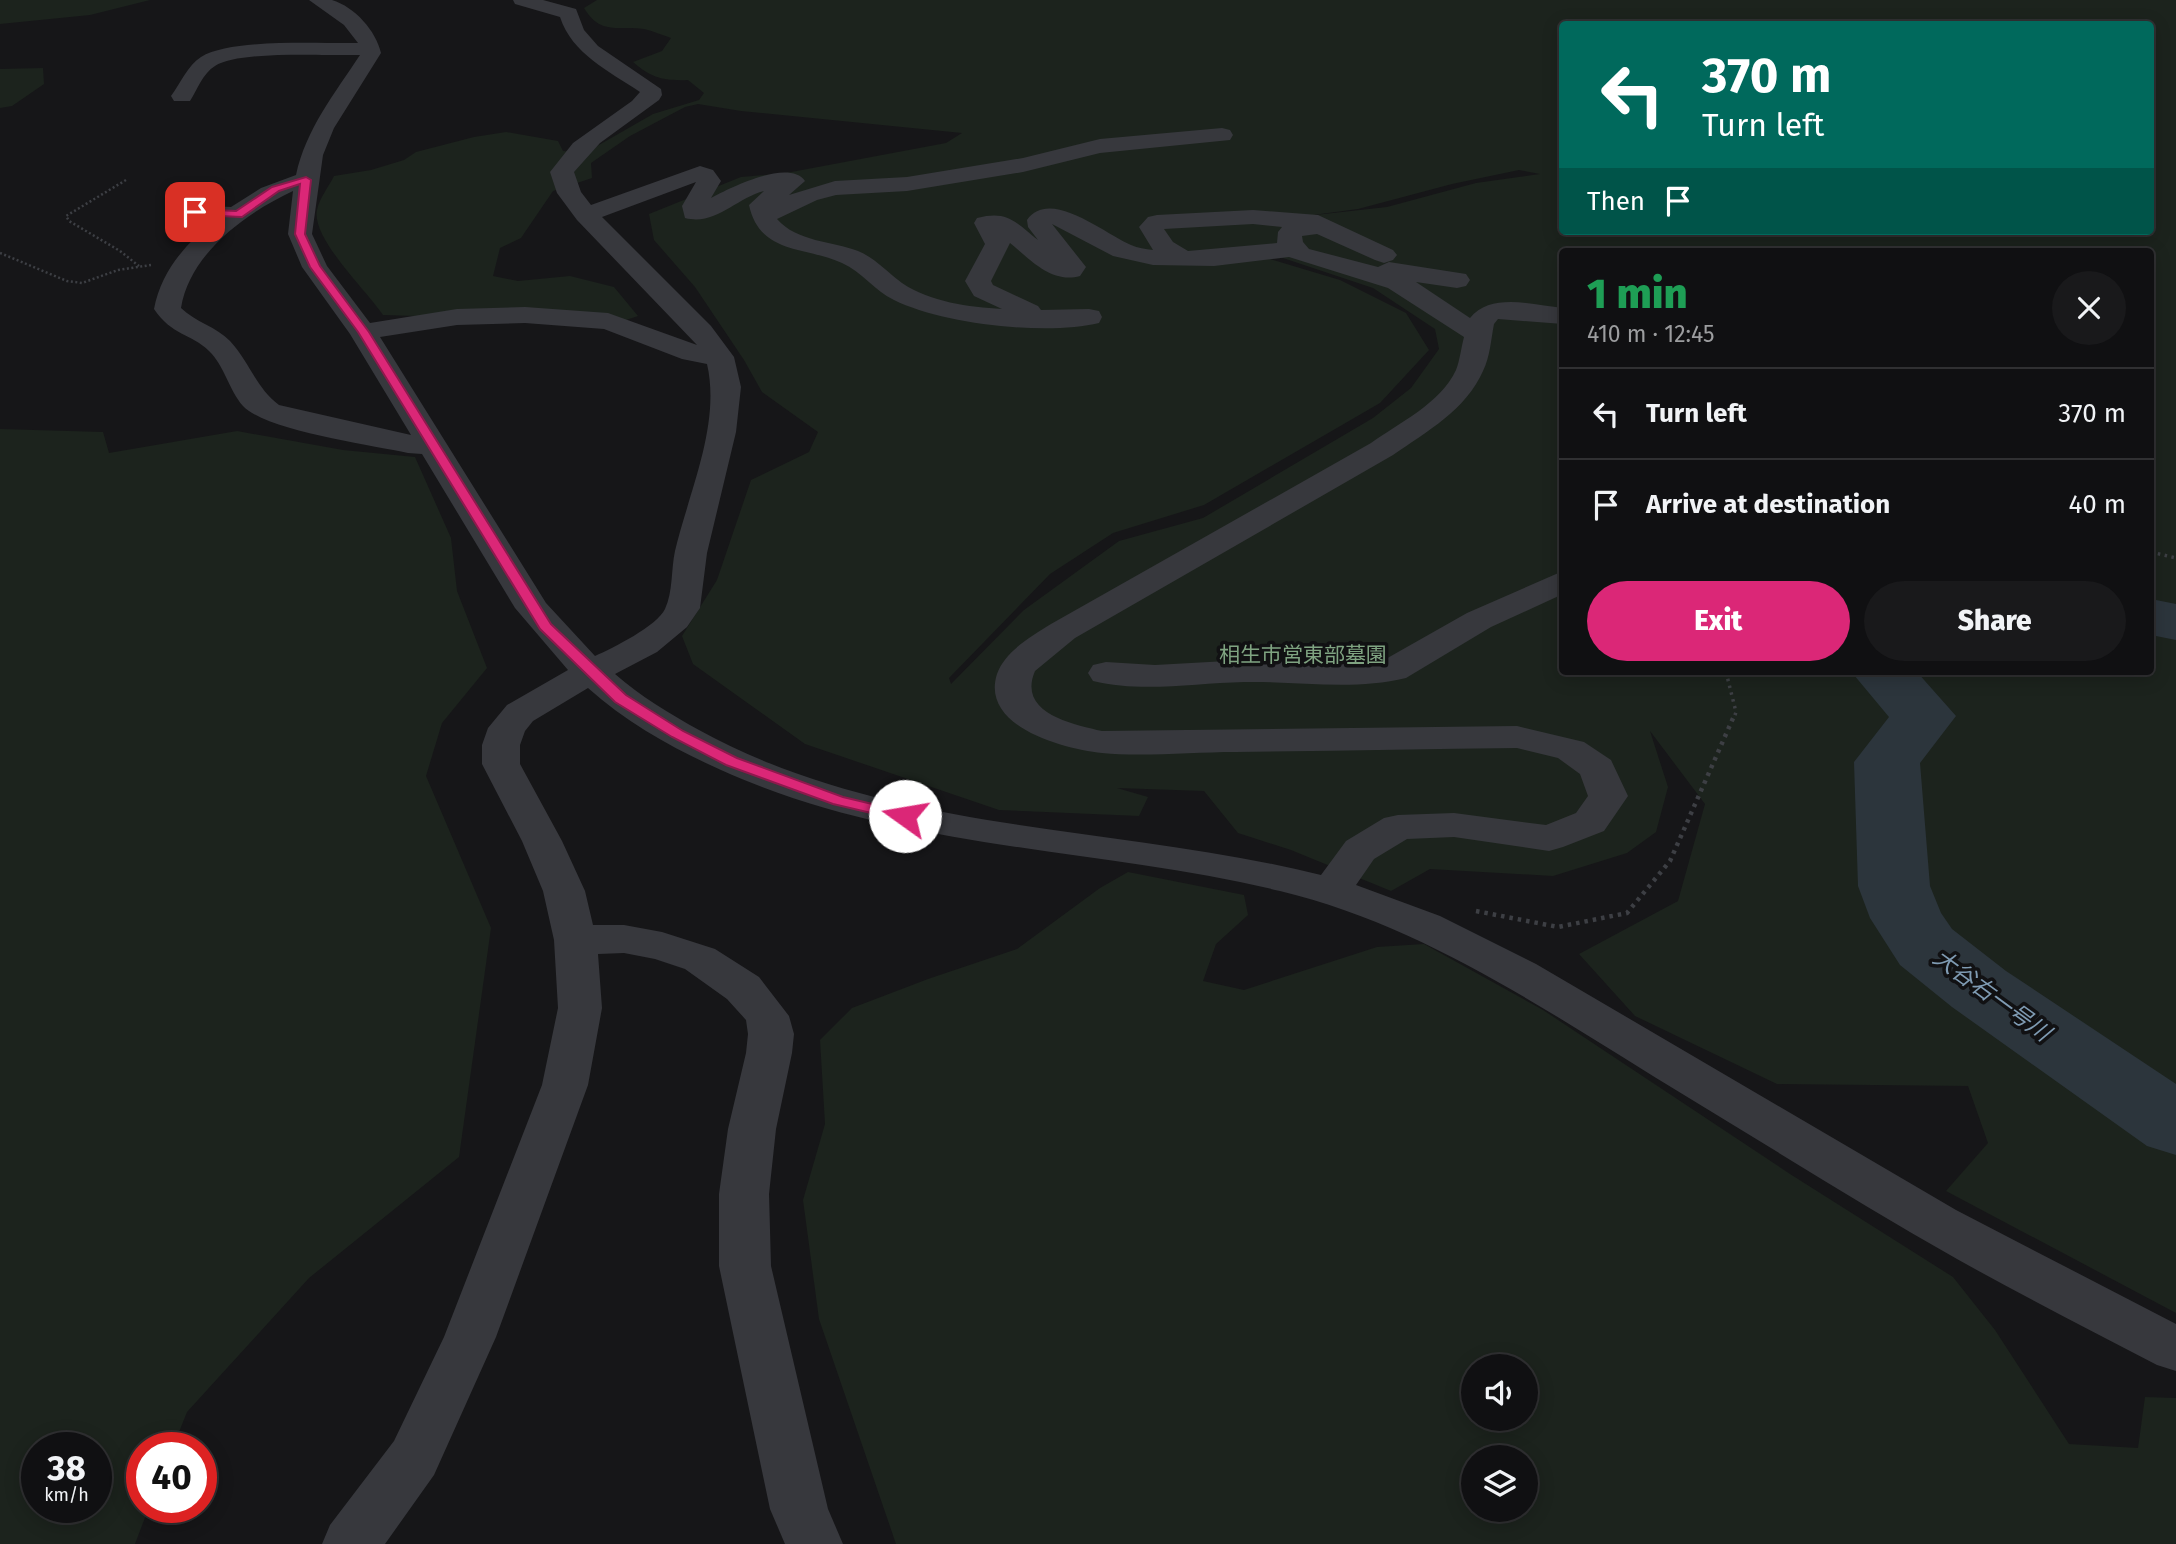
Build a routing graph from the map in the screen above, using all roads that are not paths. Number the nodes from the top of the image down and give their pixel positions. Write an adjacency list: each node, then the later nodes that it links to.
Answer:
1 (318, 0): 4 (street)
2 (522, 0): 3 (street)
3 (570, 5): 10 (street)
4 (370, 48): 5 (street); 7 (street)
5 (182, 96)
6 (1222, 135): 11 (street)
7 (306, 180): 9 (street); 23 (street)
8 (204, 196): 9 (street)
9 (238, 215): 26 (street)
10 (586, 215): 11 (street); 25 (street)
11 (764, 217): 22 (street)
12 (1317, 225): 13 (street); 14 (street); 15 (street)
13 (1295, 249): 15 (street); 16 (street)
14 (1384, 255)
15 (1185, 259): 22 (street)
16 (1341, 266): 17 (street); 18 (street)
17 (1457, 280)
18 (1410, 289): 19 (street); 24 (street)
19 (1503, 298)
20 (1559, 316): 24 (street)
21 (1089, 317): 22 (street)
22 (1048, 318)
23 (363, 332): 25 (street); 26 (street)
24 (1478, 334): 34 (street)
25 (719, 357): 32 (street)
26 (434, 445): 32 (street)
27 (1559, 574): 29 (street)
28 (1559, 583): 30 (street)
29 (1492, 585)
30 (1479, 620): 31 (street); 33 (street)
31 (1406, 634)
32 (592, 672): 34 (street); 35 (street)
33 (1106, 673)
34 (1331, 891): 36 (street)
35 (575, 940): 37 (street); 38 (street)
36 (2176, 1349)
37 (351, 1544)
38 (814, 1544)

